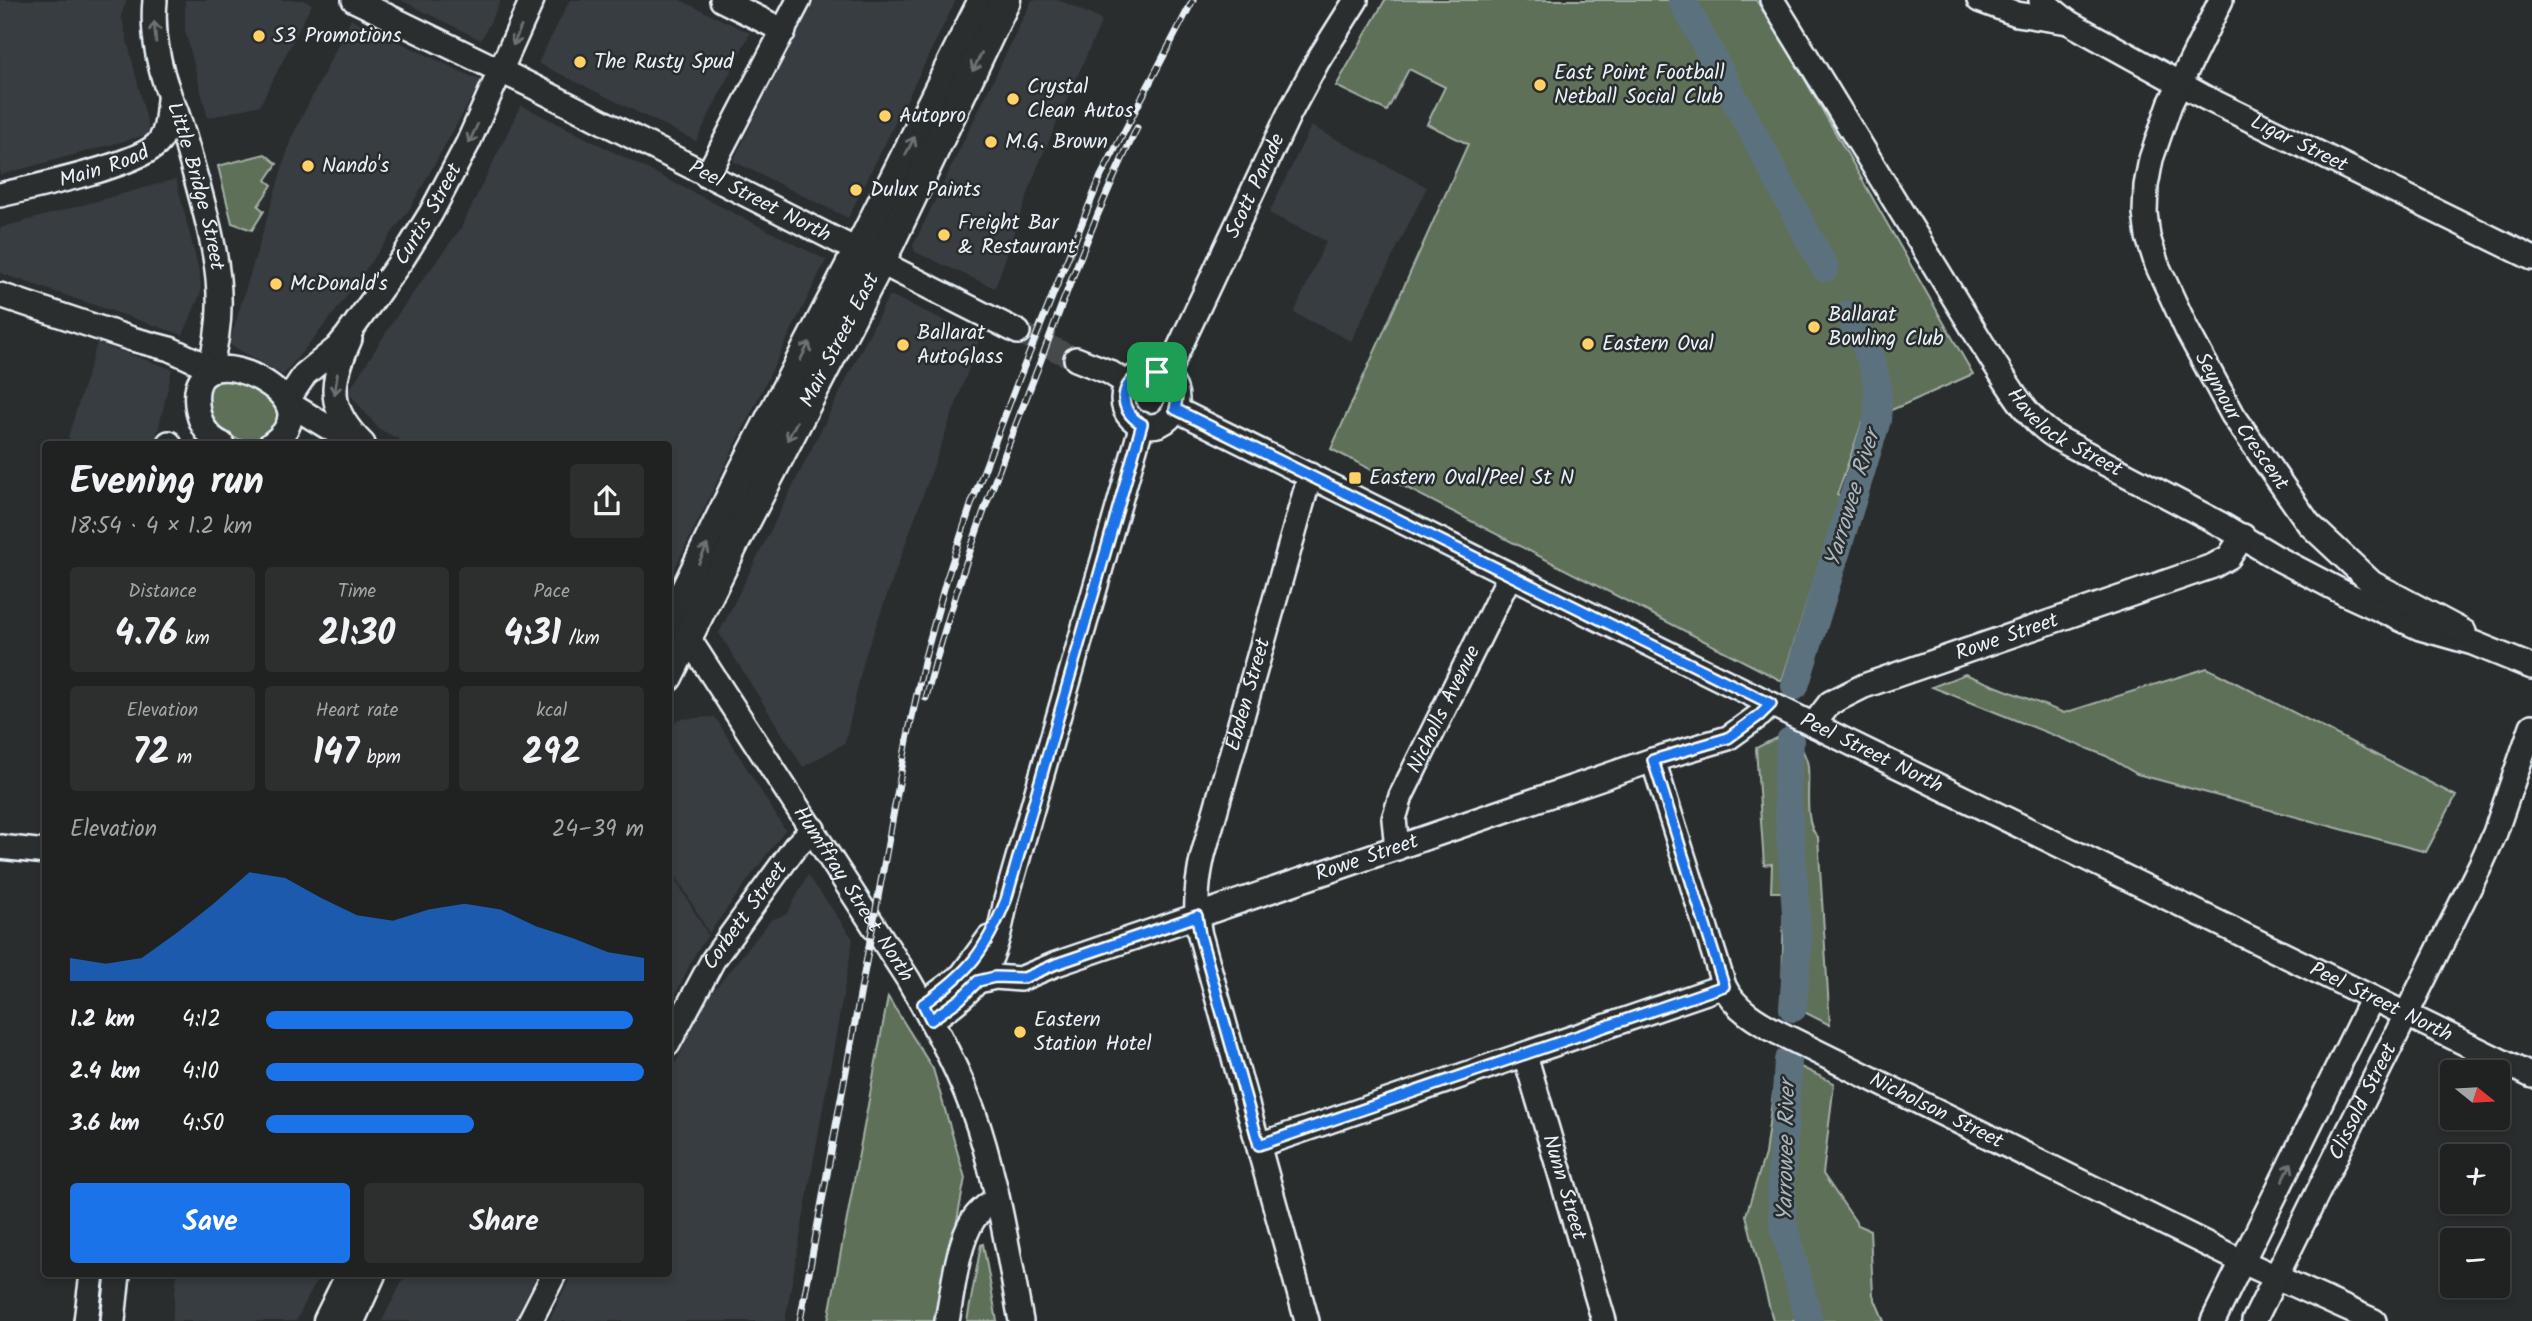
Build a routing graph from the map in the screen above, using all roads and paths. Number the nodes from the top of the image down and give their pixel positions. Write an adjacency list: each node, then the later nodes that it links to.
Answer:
1 (155, 0): 17 (street, Little Bridge Street, one-way to 1)
2 (354, 0): 15 (street, Peel Street North)
3 (532, 0): 15 (street, Curtis Street, one-way to 15)
4 (722, 0): 14 (street)
5 (799, 0): 14 (street)
6 (983, 0): 20 (main road, Mair Street East, one-way to 6)
7 (1006, 0): 20 (main road, Mair Street East, one-way to 20)
8 (1356, 0): 29 (street, Scott Parade)
9 (1772, 0): 42 (street, Havelock Street)
10 (1979, 0): 13 (street, Ligar Street)
11 (2041, 0): 13 (street, Ligar Street)
12 (2221, 0): 16 (street, Seymour Crescent)
13 (2068, 22): 16 (street, Ligar Street)
14 (784, 31): 18 (street)
15 (501, 72): 18 (street, Peel Street North); 23 (street, Curtis Street, one-way to 23)
16 (2180, 83): 21 (street, Ligar Street); 48 (street, Seymour Crescent)
17 (169, 96): 19 (street, Main Road); 24 (street, Little Bridge Street)
18 (707, 176): 20 (street, Peel Street North)
19 (0, 195)
20 (869, 256): 25 (street, Peel Street North); 46 (main road, Mair Street East)
21 (2532, 258)
22 (0, 295): 26 (street)
23 (359, 320): 32 (street, Curtis Street); 40 (street, one-way to 40)
24 (219, 326): 26 (street); 28 (street, Little Bridge Street)
25 (1018, 332)
26 (157, 345): 28 (street); 31 (street)
27 (1076, 359): 30 (street)
28 (210, 370): 31 (street, Little Bridge Street); 32 (street)
29 (1166, 376): 30 (street); 33 (street)
30 (1128, 384): 34 (street)
31 (197, 397): 35 (street)
32 (287, 402): 36 (street); 39 (street)
33 (1175, 409): 34 (street); 41 (street, Peel Street North)
34 (1142, 424): 56 (street)
35 (204, 435)
36 (276, 441)
37 (278, 441): 38 (street)
38 (338, 441)
39 (352, 441)
40 (361, 441)
41 (1310, 475): 45 (street, Peel Street North); 57 (street, Ebden Street)
42 (2243, 536): 43 (street, Havelock Street); 44 (street, Rowe Street)
43 (2273, 555): 44 (street, Rowe Street); 48 (street, Havelock Street)
44 (2213, 566): 49 (street, Rowe Street)
45 (1510, 575): 49 (street, Peel Street North); 54 (street, Nicholls Avenue)
46 (675, 623): 47 (main road, Mair Street East); 52 (street, Humffray Street North)
47 (672, 646)
48 (2522, 662)
49 (1784, 710): 51 (street, Rowe Street); 62 (street, Peel Street North)
50 (2532, 726): 64 (street, Clissold Street)
51 (1653, 760): 54 (street, Rowe Street); 61 (street, Nicholson Street)
52 (813, 829): 63 (street, Humffray Street North); 65 (street, Corbett Street)
53 (0, 847): 55 (street)
54 (1397, 848): 57 (street, Rowe Street)
55 (42, 852)
56 (1006, 900): 58 (street); 63 (street)
57 (1197, 916): 59 (street, Rowe Street); 68 (street, Ebden Street)
58 (999, 939): 59 (street); 60 (street)
59 (1041, 970): 60 (street, Rowe Street)
60 (978, 981): 63 (street)
61 (1724, 986): 66 (street); 72 (street, Nicholson Street)
62 (2372, 998): 64 (street, Peel Street North); 70 (street, Clissold Street, one-way to 62)
63 (927, 1012): 69 (street, Humffray Street North)
64 (2407, 1014): 67 (street, Peel Street North); 71 (street, Clissold Street)
65 (672, 1037)
66 (1525, 1055): 68 (street); 88 (street, Nunn Street)
67 (2532, 1076)
68 (1259, 1145): 87 (street, Ebden Street)
69 (997, 1198): 85 (street); 86 (street, Humffray Street North)
70 (2269, 1210): 71 (street); 72 (street, Clissold Street)
71 (2302, 1225): 78 (street, Clissold Street)
72 (2243, 1262): 78 (street, Nicholson Street); 79 (street, Clissold Street)
73 (92, 1277): 80 (street)
74 (118, 1277): 81 (street)
75 (350, 1277): 82 (main road)
76 (370, 1277): 83 (main road)
77 (552, 1277): 84 (street)
78 (2276, 1277): 89 (street, Clissold Street); 90 (street, Nicholson Street)
79 (2222, 1320)
80 (86, 1321)
81 (113, 1321)
82 (328, 1321)
83 (350, 1321)
84 (530, 1321)
85 (947, 1321)
86 (1021, 1321)
87 (1307, 1321)
88 (1604, 1321)
89 (2254, 1321)
90 (2374, 1321)

